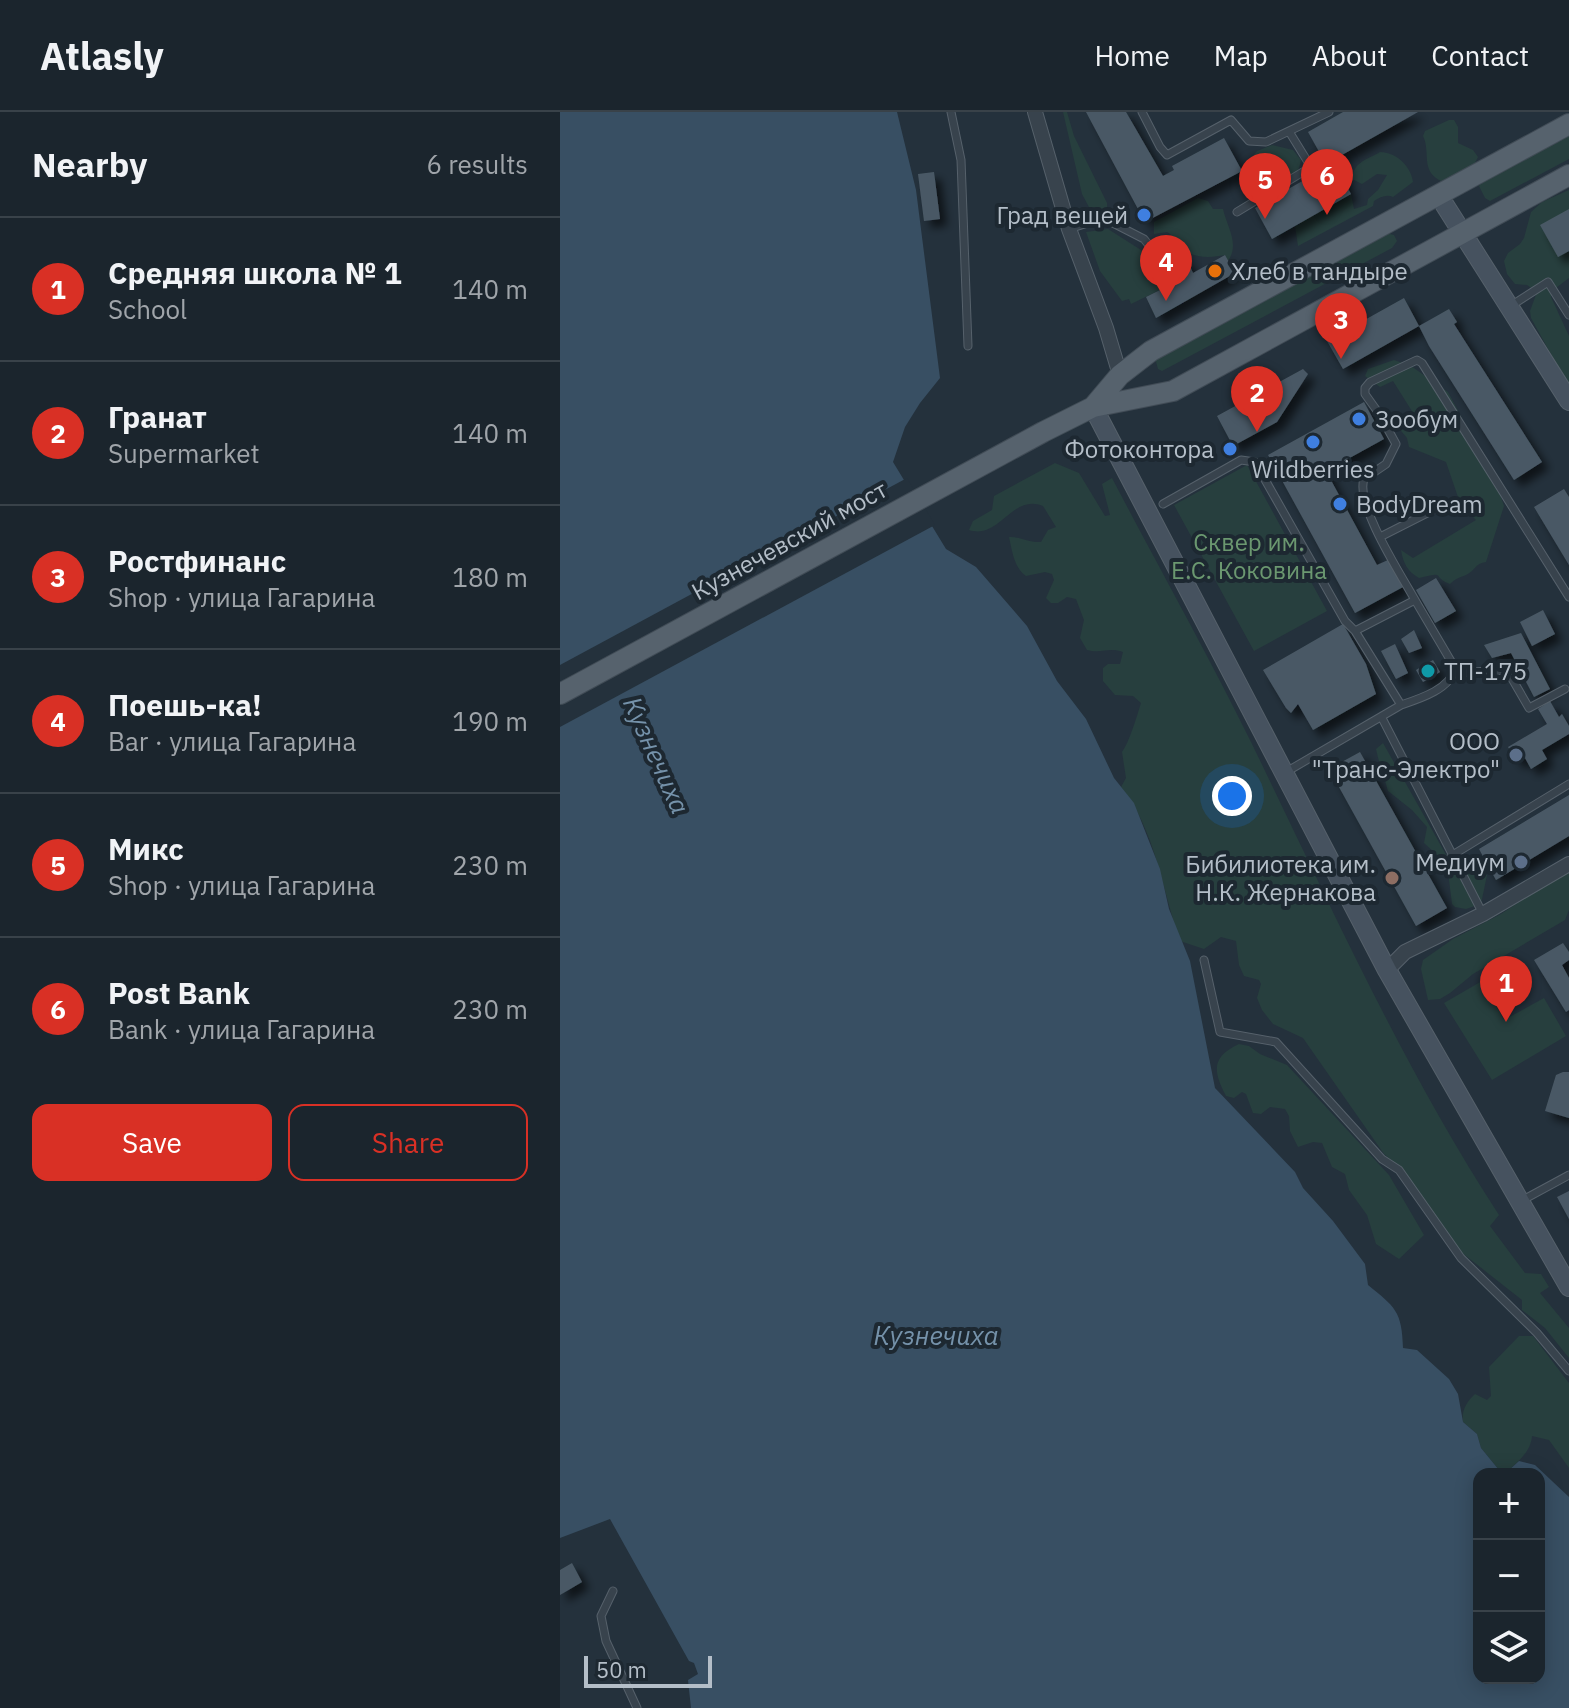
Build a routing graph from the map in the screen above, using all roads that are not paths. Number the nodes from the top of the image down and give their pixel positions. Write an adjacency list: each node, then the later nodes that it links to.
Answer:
1 (951, 112): 15 (lane)
2 (1035, 112): 10 (street)
3 (1142, 112): 6 (lane)
4 (1329, 112): 6 (lane)
5 (1569, 124): 8 (main road)
6 (1290, 133): 9 (lane)
7 (1569, 175): 11 (main road)
8 (1439, 196): 11 (street); 16 (main road)
9 (1237, 212)
10 (1069, 229): 12 (lane); 16 (street)
11 (1462, 234): 13 (street); 18 (main road)
12 (1160, 259)
13 (1509, 307): 14 (lane); 17 (street)
14 (1569, 315)
15 (968, 346)
16 (1120, 375): 18 (main road)
17 (1569, 401)
18 (1093, 407): 27 (main road, Кузнечевский мост); 30 (street)
19 (1447, 503): 21 (lane)
20 (1163, 504): 24 (lane)
21 (1380, 537): 22 (lane); 23 (lane)
22 (1569, 597)
23 (1415, 600): 24 (lane); 25 (lane)
24 (1355, 631): 28 (lane)
25 (1455, 673): 26 (lane); 28 (lane)
26 (1565, 689)
27 (560, 694)
28 (1401, 705): 29 (lane)
29 (1382, 718): 30 (lane); 32 (lane)
30 (1282, 774): 36 (street)
31 (1569, 784): 32 (lane)
32 (1451, 856): 34 (lane)
33 (1569, 864): 34 (street)
34 (1483, 914): 36 (street)
35 (1204, 960): 40 (lane)
36 (1387, 970): 38 (street)
37 (1569, 1175): 38 (lane)
38 (1519, 1202): 39 (street)
39 (1569, 1287)
40 (1569, 1371)
41 (613, 1591): 42 (lane)
42 (637, 1708)

